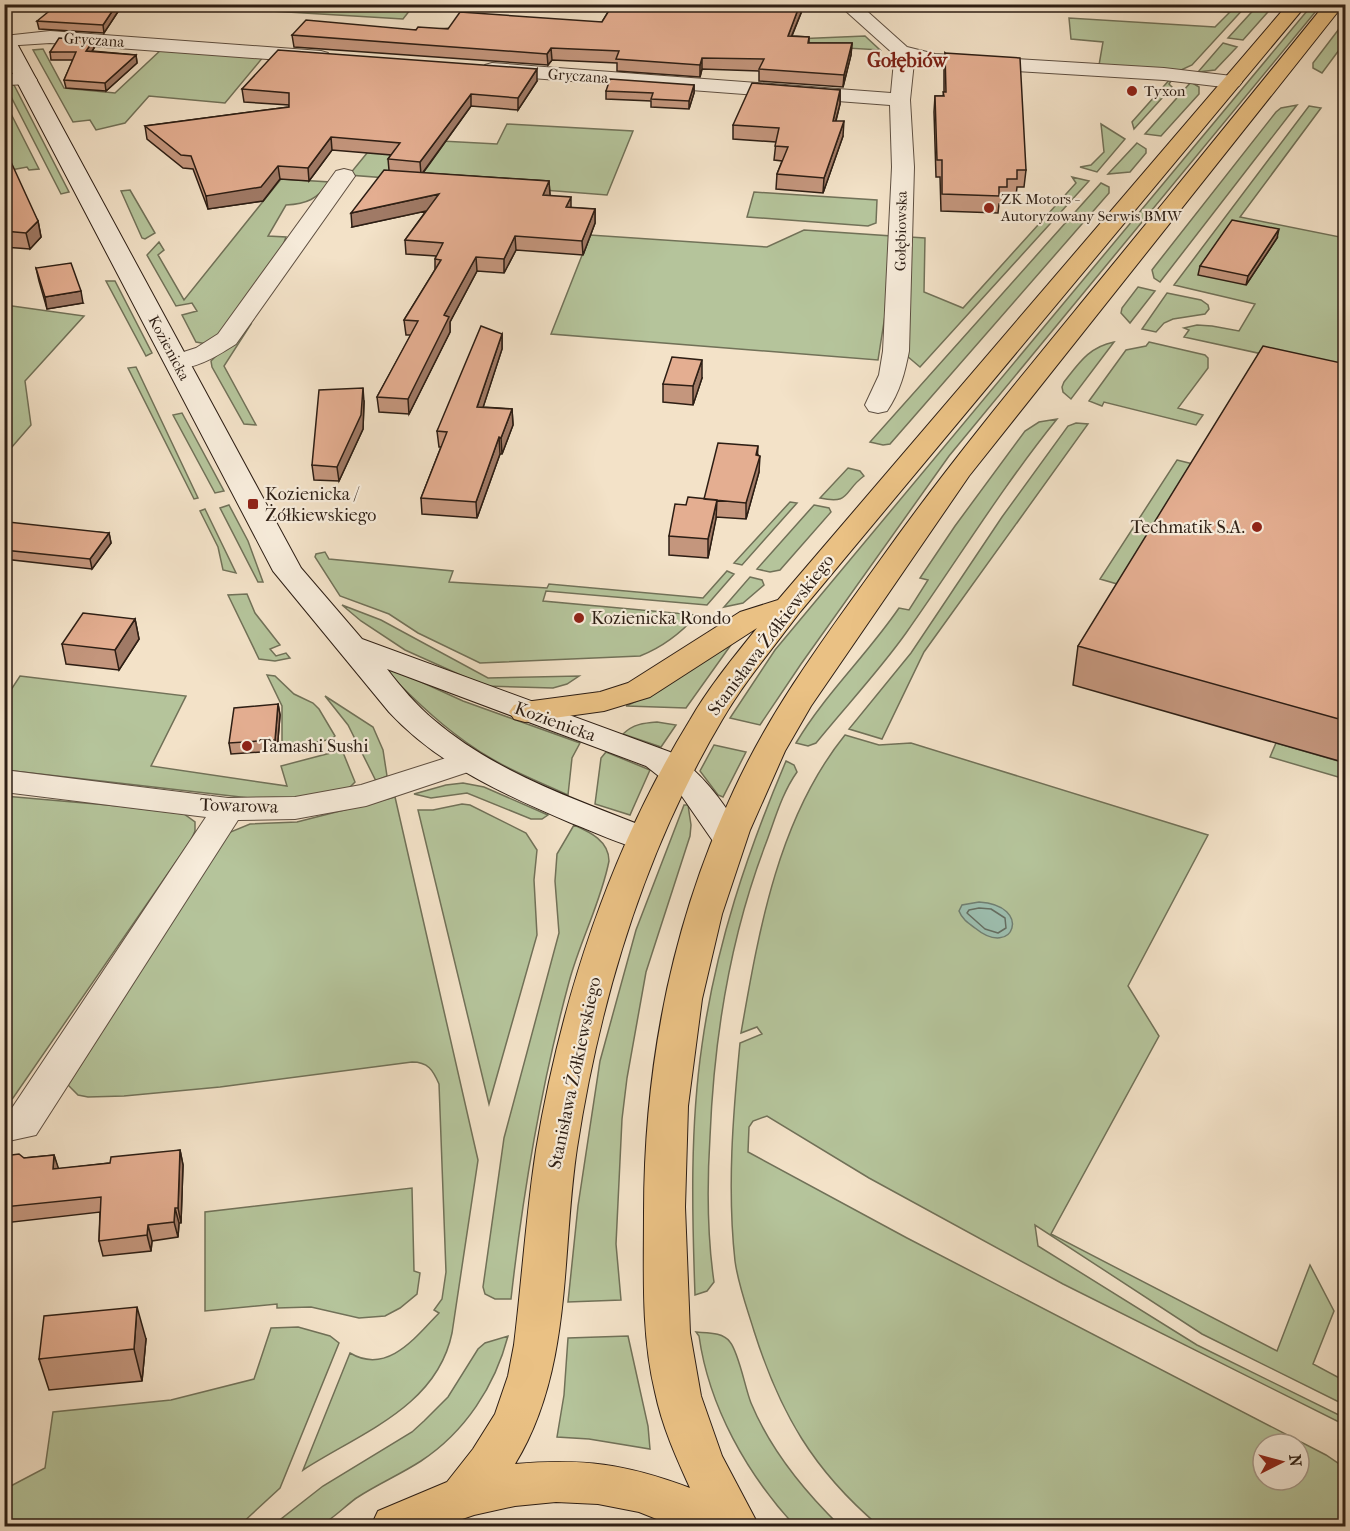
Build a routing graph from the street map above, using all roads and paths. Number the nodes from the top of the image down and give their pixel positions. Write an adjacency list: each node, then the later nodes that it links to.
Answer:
1 (847, 4): 5 (street)
2 (1298, 4): 9 (main road, Stanisława Żółkiewskiego)
3 (1335, 4): 22 (main road)
4 (5, 39): 6 (street, Gryczana); 8 (street, Kozienicka)
5 (909, 55): 9 (street); 10 (street, Gołębiowska)
6 (345, 59)
7 (475, 68): 10 (street, Gryczana)
8 (16, 79): 12 (street, Kozienicka)
9 (1232, 82): 14 (main road, Stanisława Żółkiewskiego)
10 (900, 100): 13 (street, Gołębiowska)
11 (344, 176): 12 (street)
12 (177, 362): 15 (street, Kozienicka)
13 (878, 405)
14 (789, 606): 16 (main road); 18 (main road, Stanisława Żółkiewskiego)
15 (351, 645): 16 (street, Kozienicka); 17 (street, Kozienicka)
16 (525, 711): 18 (street, Kozienicka)
17 (468, 760): 20 (street, Towarowa); 21 (street, Kozienicka)
18 (677, 769): 21 (main road, Stanisława Żółkiewskiego); 22 (street, Kozienicka)
19 (4, 781): 20 (street, Towarowa)
20 (228, 809): 23 (street)
21 (644, 839): 24 (main road, Stanisława Żółkiewskiego)
22 (729, 839): 27 (main road)
23 (13, 1125)
24 (464, 1495): 25 (main road); 26 (main road)
25 (395, 1527)
26 (717, 1527)
27 (735, 1527)

